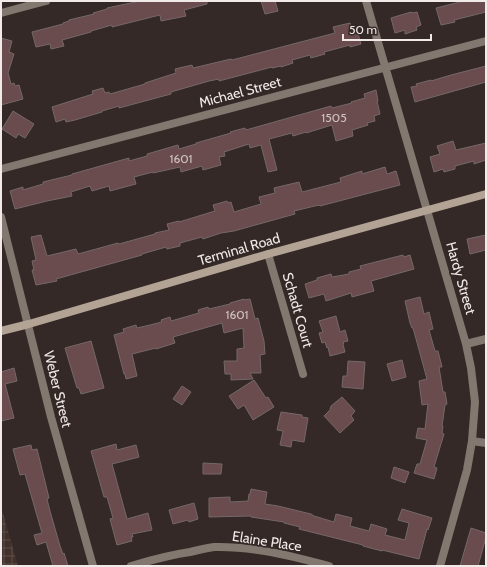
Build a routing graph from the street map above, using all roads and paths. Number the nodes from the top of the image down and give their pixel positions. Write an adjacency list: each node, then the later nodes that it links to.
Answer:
1 (46, 1): 3 (street)
2 (366, 1): 5 (street, Hardy Street)
3 (1, 13)
4 (486, 41): 5 (street, Michael Street)
5 (385, 67): 6 (street, Michael Street); 8 (street, Hardy Street)
6 (1, 169)
7 (486, 194): 8 (main road, Terminal Road)
8 (427, 210): 10 (main road, Terminal Road); 14 (street, Hardy Street)
9 (1, 217): 11 (street, Weber Street)
10 (268, 254): 11 (main road, Terminal Road); 15 (street, Schadt Court)
11 (29, 324): 12 (main road, Terminal Road); 19 (street, Weber Street)
12 (1, 331)
13 (486, 339): 14 (street)
14 (466, 344): 16 (street, Hardy Street)
15 (303, 374)
16 (472, 441): 17 (street); 22 (street, Hardy Street)
17 (486, 443)
18 (302, 563): 20 (street, Elaine Place); 21 (street, Elaine Place)
19 (93, 566)
20 (131, 566)
21 (329, 566)
22 (440, 566)

